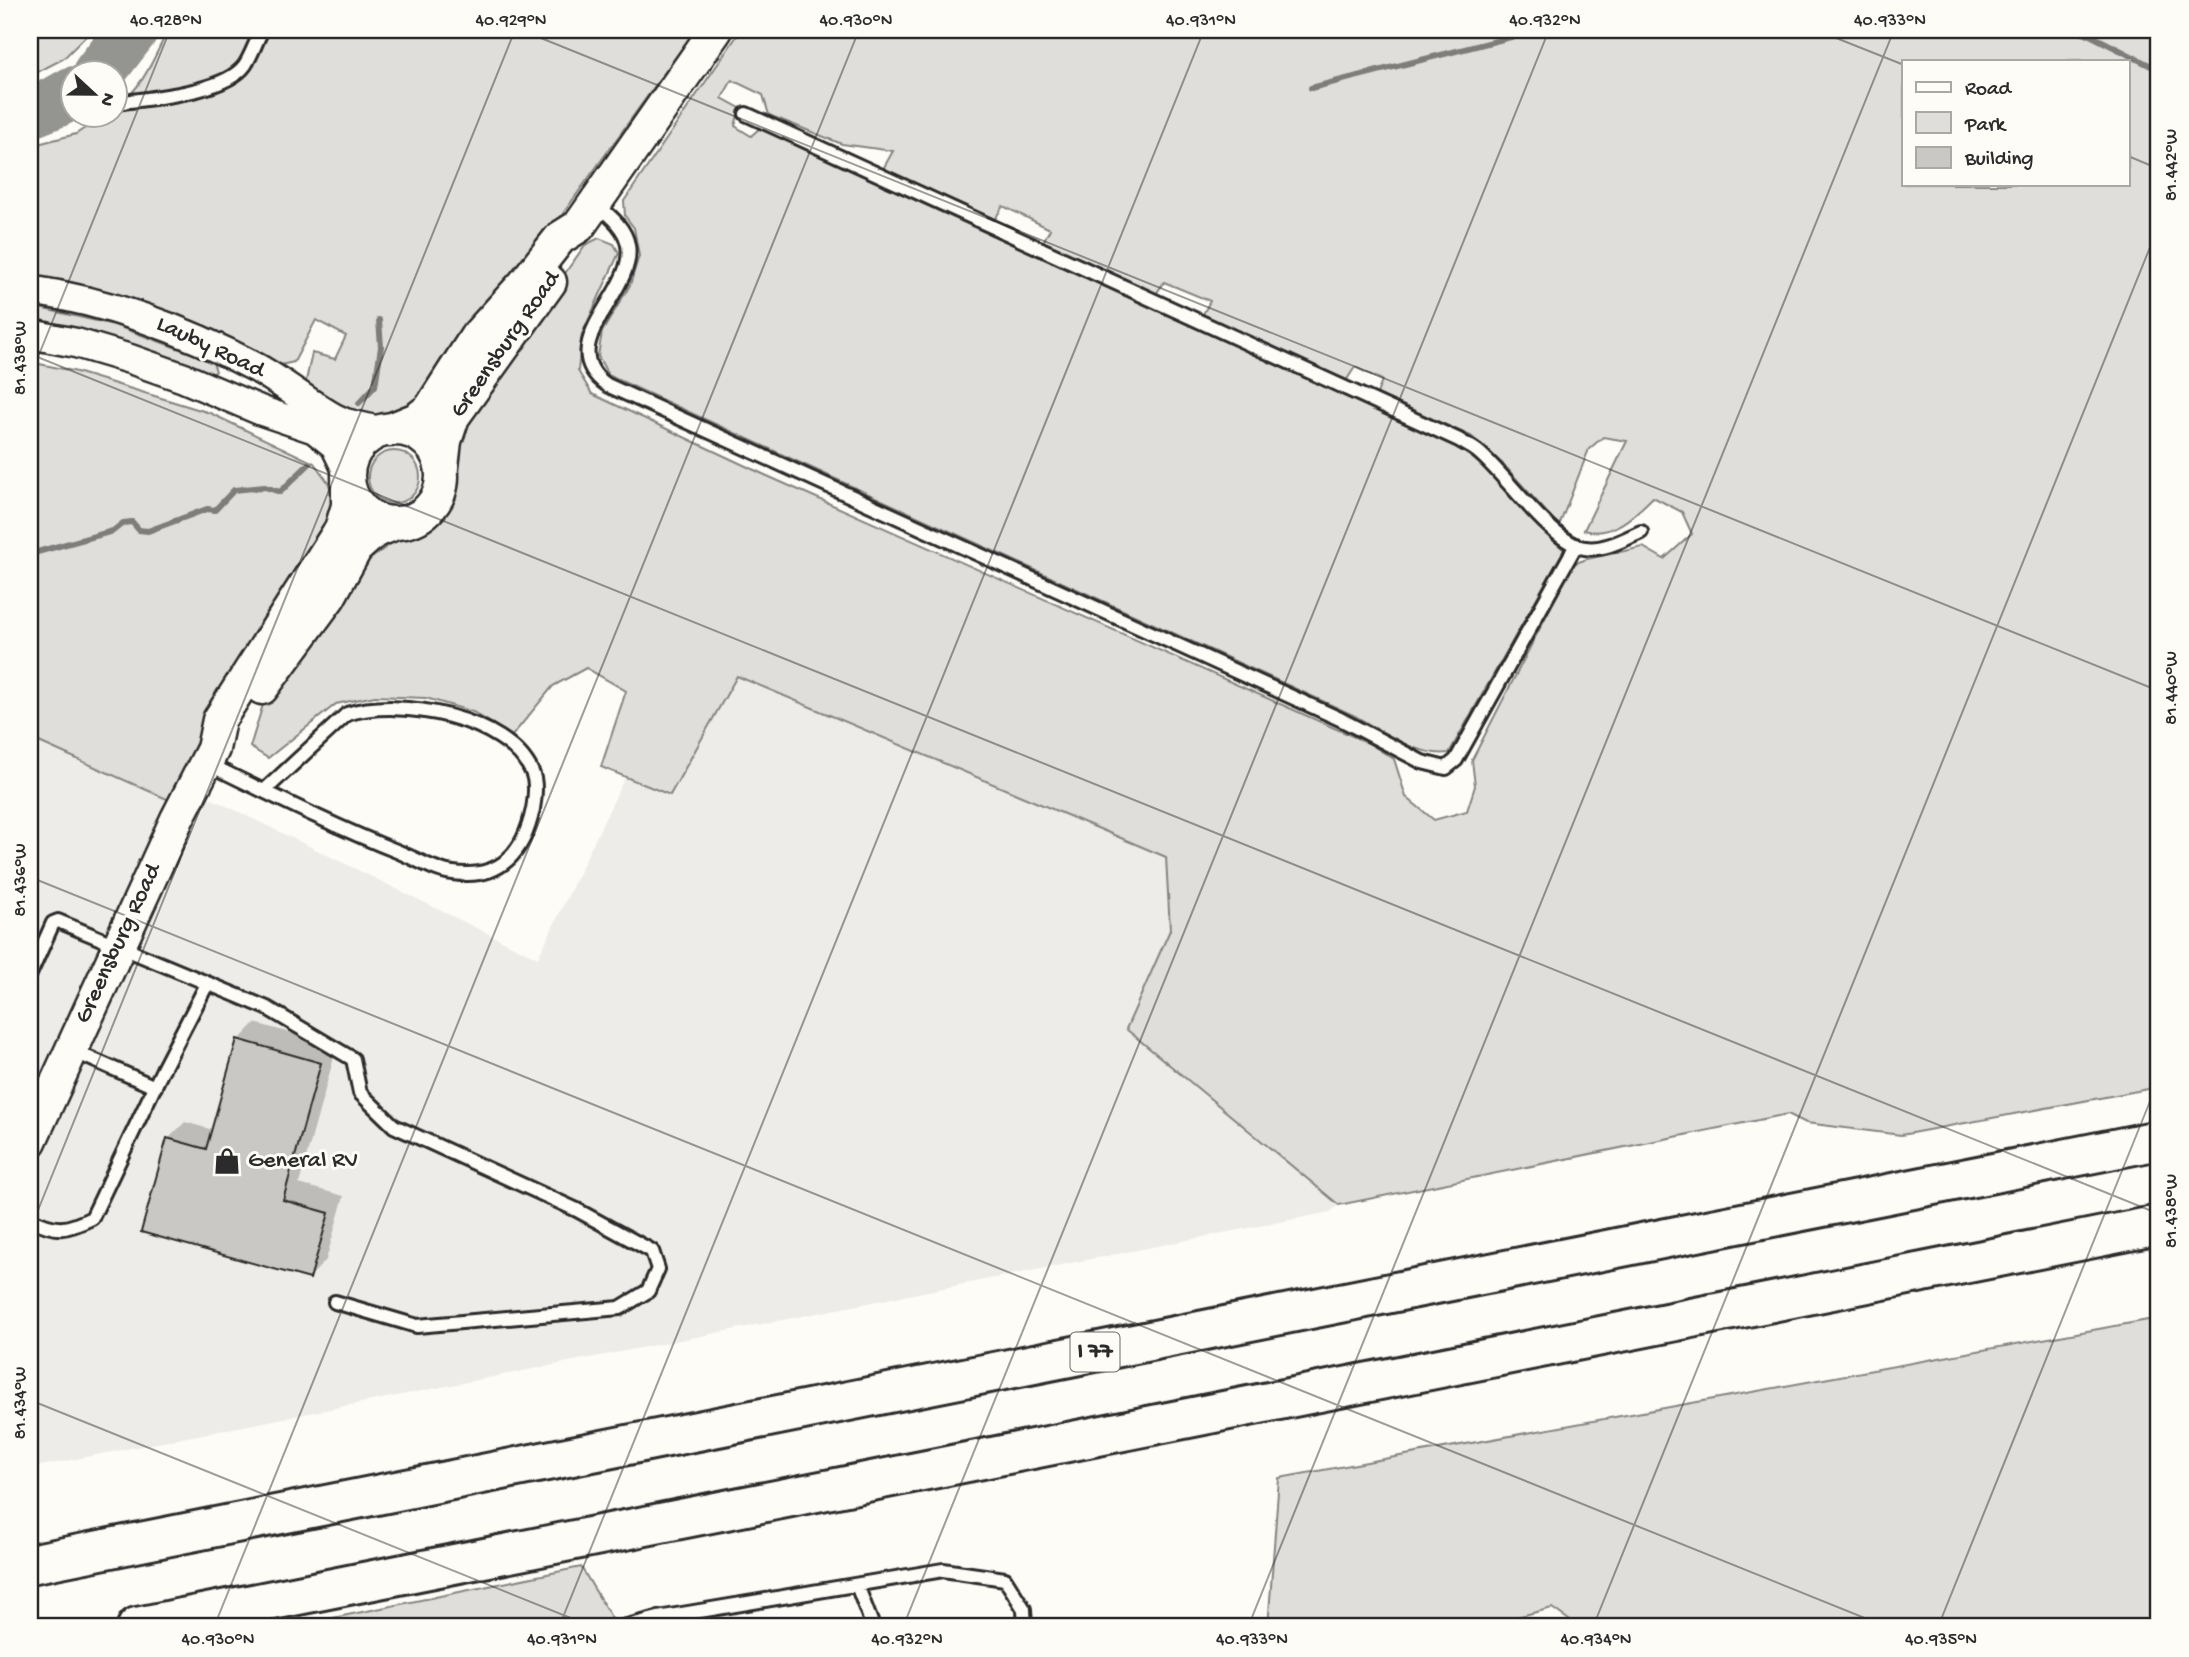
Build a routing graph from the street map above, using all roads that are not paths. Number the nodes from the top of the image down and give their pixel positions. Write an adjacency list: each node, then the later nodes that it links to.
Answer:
1 (262, 30): 3 (lane)
2 (716, 30): 5 (main road, Greensburg Road)
3 (130, 101)
4 (746, 114): 13 (lane)
5 (587, 215): 8 (main road, Greensburg Road); 9 (main road, Greensburg Road); 13 (lane)
6 (30, 290): 8 (street, Lauby Road)
7 (30, 334): 10 (street, Lauby Road)
8 (385, 430): 9 (main road); 10 (main road)
9 (442, 467): 11 (main road)
10 (348, 476): 11 (main road); 14 (main road, Greensburg Road)
11 (396, 523): 14 (main road, Greensburg Road)
12 (1641, 532): 13 (lane)
13 (1576, 545)
14 (209, 756): 15 (lane); 16 (main road, Greensburg Road)
15 (264, 791): 15 (lane)
16 (118, 946): 17 (lane); 18 (lane); 19 (main road, Greensburg Road)
17 (30, 974)
18 (206, 984): 20 (lane); 25 (lane)
19 (71, 1050): 20 (lane); 22 (main road, Greensburg Road)
20 (155, 1087): 23 (lane)
21 (2159, 1140): 26 (highway, I 77)
22 (30, 1141)
23 (30, 1219)
24 (2159, 1225): 28 (highway)
25 (335, 1302)
26 (30, 1564)
27 (857, 1585): 29 (lane); 30 (lane); 31 (lane)
28 (137, 1627)
29 (623, 1627)
30 (873, 1627)
31 (1025, 1627)

